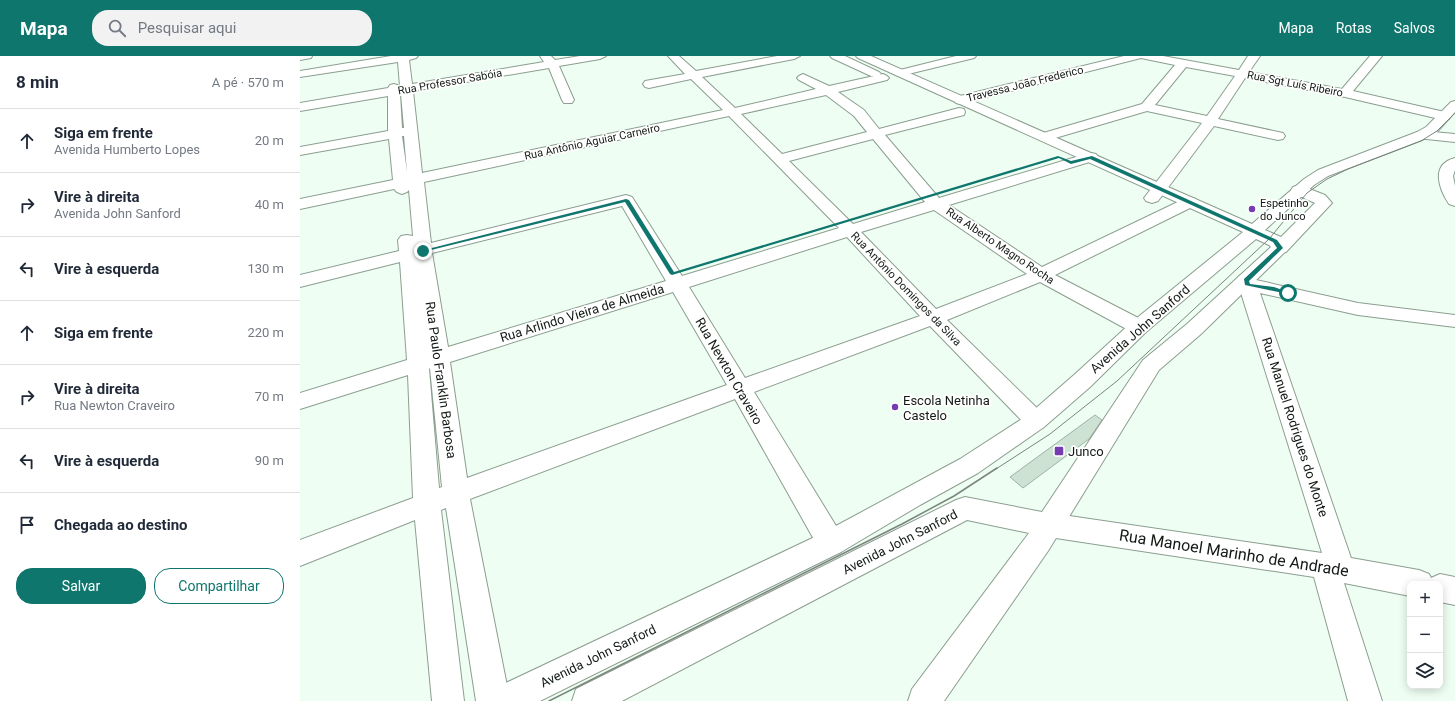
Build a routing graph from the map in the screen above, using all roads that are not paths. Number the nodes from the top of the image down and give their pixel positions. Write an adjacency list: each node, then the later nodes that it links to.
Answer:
1 (307, 56): 11 (street)
2 (590, 56): 13 (street, Rua Professor Sabóia)
3 (674, 56): 19 (street, Rua Antônio Domingos da Silva)
4 (794, 56): 19 (street)
5 (836, 56): 14 (street)
6 (970, 56): 16 (street)
7 (1137, 56): 29 (street, Travessa João Frederico)
8 (1145, 56): 15 (street, Rua Sgt Luís Ribeiro)
9 (1254, 56): 18 (street)
10 (1374, 56): 25 (street)
11 (300, 57)
12 (402, 58): 17 (street); 23 (street, Rua Paulo Franklin Barbosa)
13 (549, 61): 23 (street, Rua Professor Sabóia); 26 (street)
14 (862, 62): 16 (street); 21 (street)
15 (1183, 63): 18 (street, Rua Sgt Luís Ribeiro); 30 (street)
16 (900, 73): 29 (street)
17 (300, 74)
18 (1243, 74): 25 (street, Rua Sgt Luís Ribeiro); 34 (street)
19 (695, 75): 22 (street); 32 (street, Rua Antônio Domingos da Silva)
20 (803, 78): 24 (street, Rua Alberto Magno Rocha)
21 (883, 78): 24 (street, Rua Antônio Aguiar Carneiro); 29 (street)
22 (649, 84)
23 (400, 88): 27 (street, Rua Professor Sabóia); 31 (street, Rua Professor Sabóia); 40 (street, Rua Paulo Franklin Barbosa)
24 (829, 90): 32 (street, Rua Antônio Aguiar Carneiro); 35 (street, Rua Alberto Magno Rocha)
25 (1345, 94): 33 (street, Rua Sgt Luís Ribeiro)
26 (568, 100)
27 (300, 102)
28 (1455, 105): 33 (street, Avenida John Sanford)
29 (960, 106): 35 (street, Travessa João Frederico); 38 (street); 42 (street)
30 (1147, 106): 34 (street); 38 (street)
31 (300, 107)
32 (732, 112): 43 (street, Rua Antônio Domingos da Silva); 45 (street, Rua Antônio Aguiar Carneiro)
33 (1444, 116): 36 (street, Avenida John Sanford)
34 (1211, 120): 37 (street); 47 (street)
35 (877, 134): 43 (street, Travessa João Frederico); 48 (street, Rua Alberto Magno Rocha)
36 (1422, 135): 39 (street); 46 (street, Avenida John Sanford)
37 (1278, 136)
38 (1045, 137): 42 (street)
39 (1454, 139)
40 (404, 140): 41 (street); 45 (street, Rua Paulo Franklin Barbosa)
41 (300, 151)
42 (1075, 157): 47 (street); 47 (street); 48 (street, Rua Arlindo Vieira de Almeida)
43 (779, 159): 53 (street, Rua Antônio Domingos da Silva)
44 (1455, 162): 49 (street)
45 (409, 181): 50 (street, Rua Antônio Aguiar Carneiro); 56 (street, Rua Paulo Franklin Barbosa)
46 (1299, 190): 54 (street, Avenida John Sanford); 55 (street)
47 (1156, 193): 51 (street)
48 (933, 200): 53 (street, Rua Arlindo Vieira de Almeida); 57 (street, Rua Alberto Magno Rocha)
49 (1455, 201)
50 (300, 204)
51 (1184, 205): 52 (street); 54 (street); 57 (street)
52 (1206, 224)
53 (847, 226): 58 (street, Rua Arlindo Vieira de Almeida); 61 (street, Rua Antônio Domingos da Silva)
54 (1241, 236): 55 (street); 63 (street, Avenida John Sanford)
55 (1280, 248): 60 (street)
56 (416, 253): 58 (street, Rua Newton Craveiro); 59 (street); 64 (street, Rua Paulo Franklin Barbosa)
57 (1041, 275): 61 (street); 63 (street, Rua Alberto Magno Rocha)
58 (675, 279): 64 (street, Rua Arlindo Vieira de Almeida); 66 (street, Rua Newton Craveiro)
59 (300, 281)
60 (1247, 283): 62 (street); 73 (street); 76 (street, Rua Manuel Rodrigues do Monte)
61 (932, 318): 66 (street); 68 (street, Rua Antônio Domingos da Silva)
62 (1455, 321)
63 (1139, 327): 68 (street, Avenida John Sanford)
64 (427, 355): 65 (street, Rua Arlindo Vieira de Almeida); 67 (street, Rua Arlindo Vieira de Almeida); 70 (street, Rua Paulo Franklin Barbosa); 71 (street, Rua Paulo Franklin Barbosa)
65 (300, 387)
66 (739, 388): 70 (street); 74 (street, Rua Newton Craveiro)
67 (300, 401)
68 (1036, 421): 69 (street, Avenida John Sanford)
69 (940, 482): 72 (street); 74 (street, Avenida John Sanford)
70 (456, 493): 71 (street); 81 (street, Rua Paulo Franklin Barbosa)
71 (427, 505): 75 (street); 80 (street, Rua Paulo Franklin Barbosa)
72 (965, 508): 73 (street, Avenida John Sanford); 83 (street, Avenida John Sanford)
73 (1049, 525): 76 (street, Rua Manoel Marinho de Andrade); 84 (street)
74 (831, 543): 82 (street, Avenida John Sanford)
75 (300, 553)
76 (1333, 568): 77 (street, Rua Manoel Marinho de Andrade); 85 (street, Rua Manuel Rodrigues do Monte)
77 (1407, 582)
78 (1443, 589): 79 (street)
79 (1455, 591)
80 (448, 701)
81 (493, 701)
82 (505, 701)
83 (588, 701)
84 (924, 701)
85 (1365, 701)

